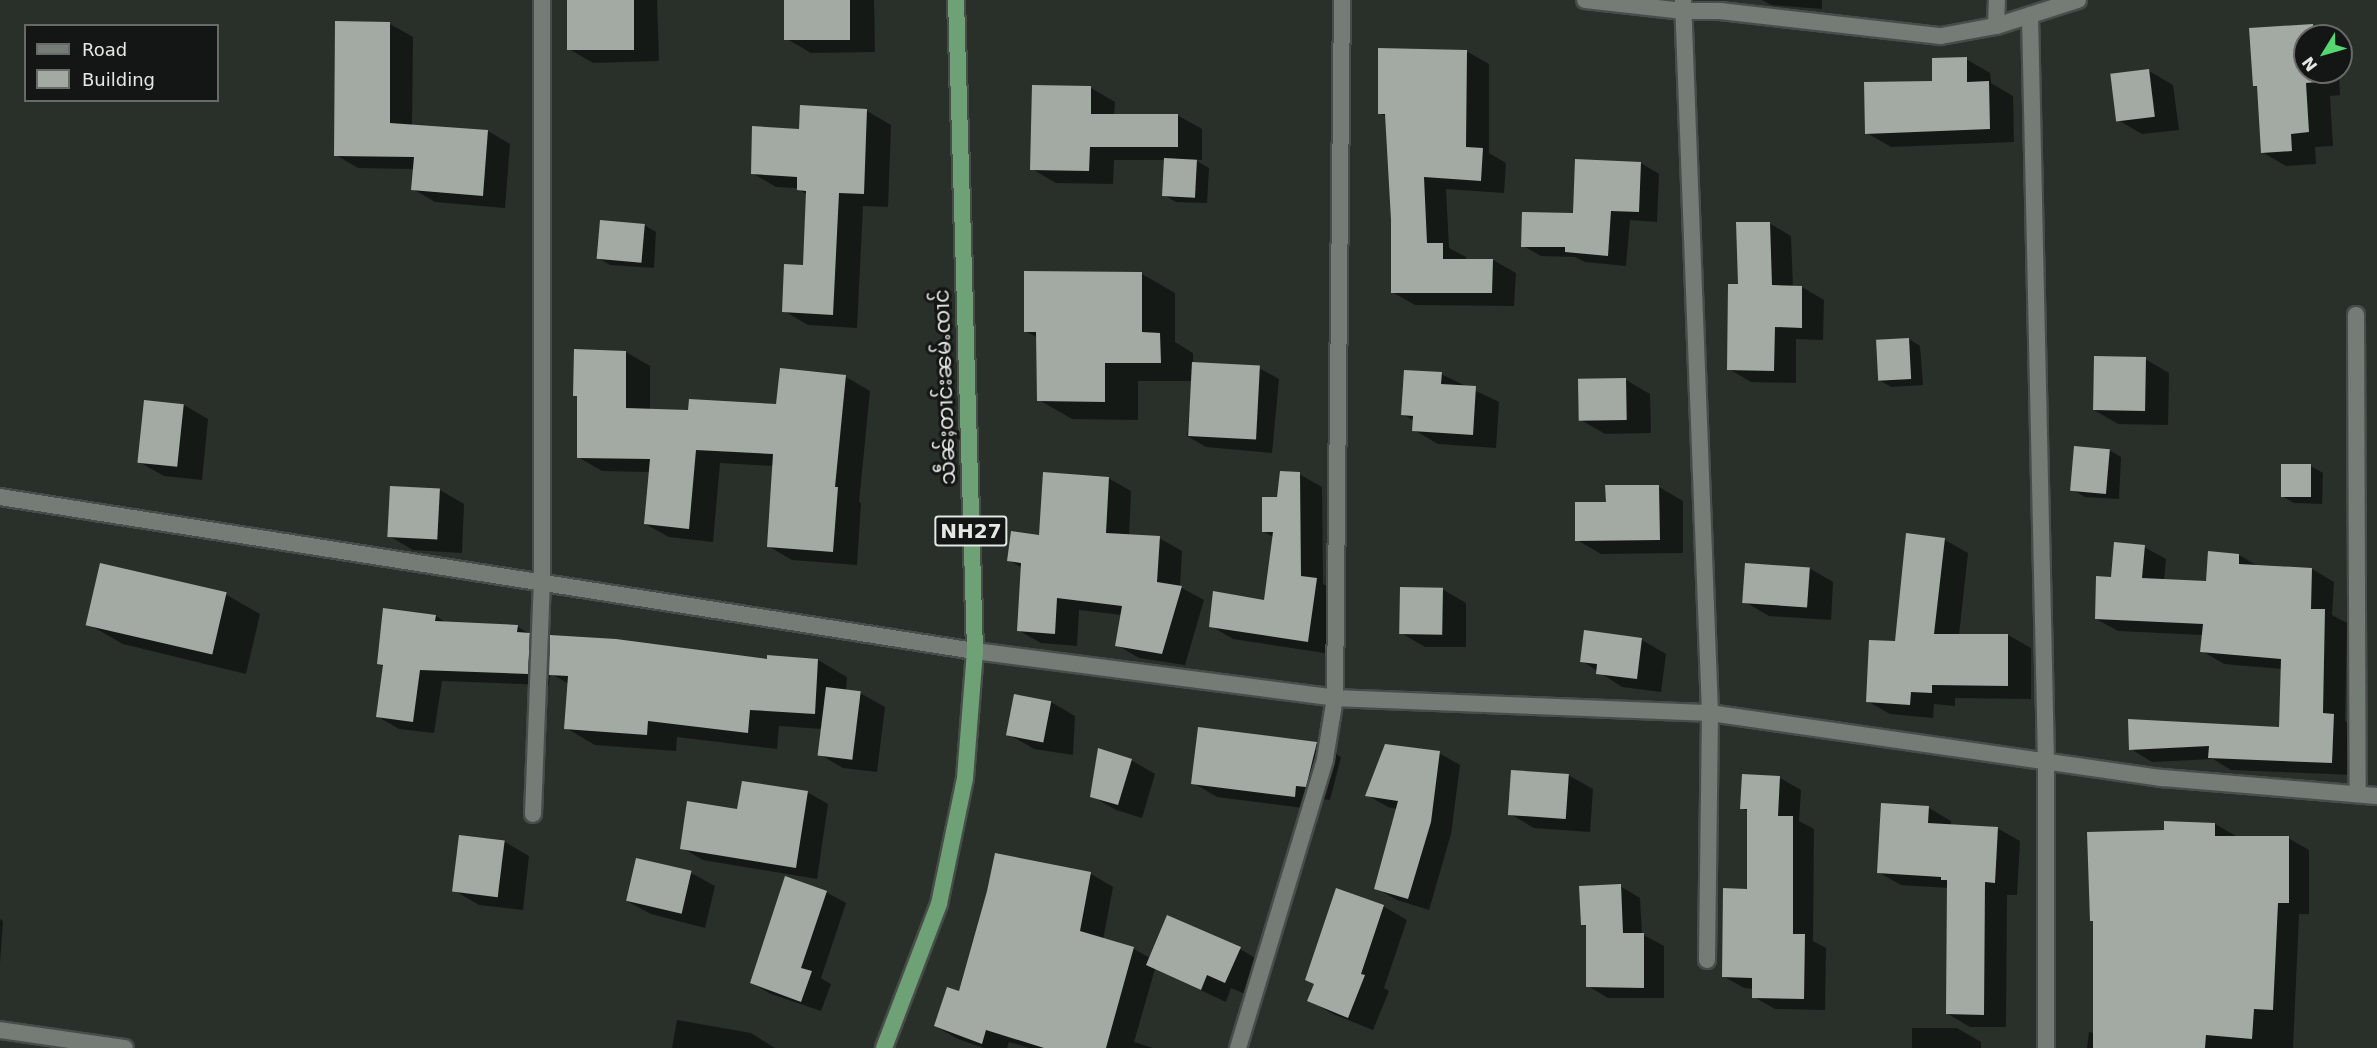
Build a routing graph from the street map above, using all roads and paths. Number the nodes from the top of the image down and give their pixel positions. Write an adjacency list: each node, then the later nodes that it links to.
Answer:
1 (542, 0): 12 (street)
2 (956, 0): 13 (highway, သဵၼ်ႈတၢင်းၼမ်ႉၸၢင် / NH27)
3 (1342, 0): 14 (street)
4 (1585, 0): 7 (street)
5 (1997, 0): 9 (street)
6 (2078, 0): 8 (street)
7 (1683, 6): 9 (street); 15 (street)
8 (2030, 15): 9 (street); 16 (street)
9 (1996, 26)
10 (2356, 315): 17 (street)
11 (0, 498): 12 (street)
12 (542, 583): 13 (street); 19 (street)
13 (975, 651): 14 (street); 23 (highway, သဵၼ်ႈတၢင်းၼမ်ႉၸၢင် / NH27)
14 (1335, 698): 15 (street); 24 (street)
15 (1710, 713): 16 (street); 20 (street)
16 (2046, 761): 17 (street); 25 (street)
17 (2358, 794): 18 (street)
18 (2377, 796)
19 (533, 814)
20 (1707, 960)
21 (0, 1030): 22 (street)
22 (125, 1048)
23 (884, 1048)
24 (1238, 1048)
25 (2046, 1048)

